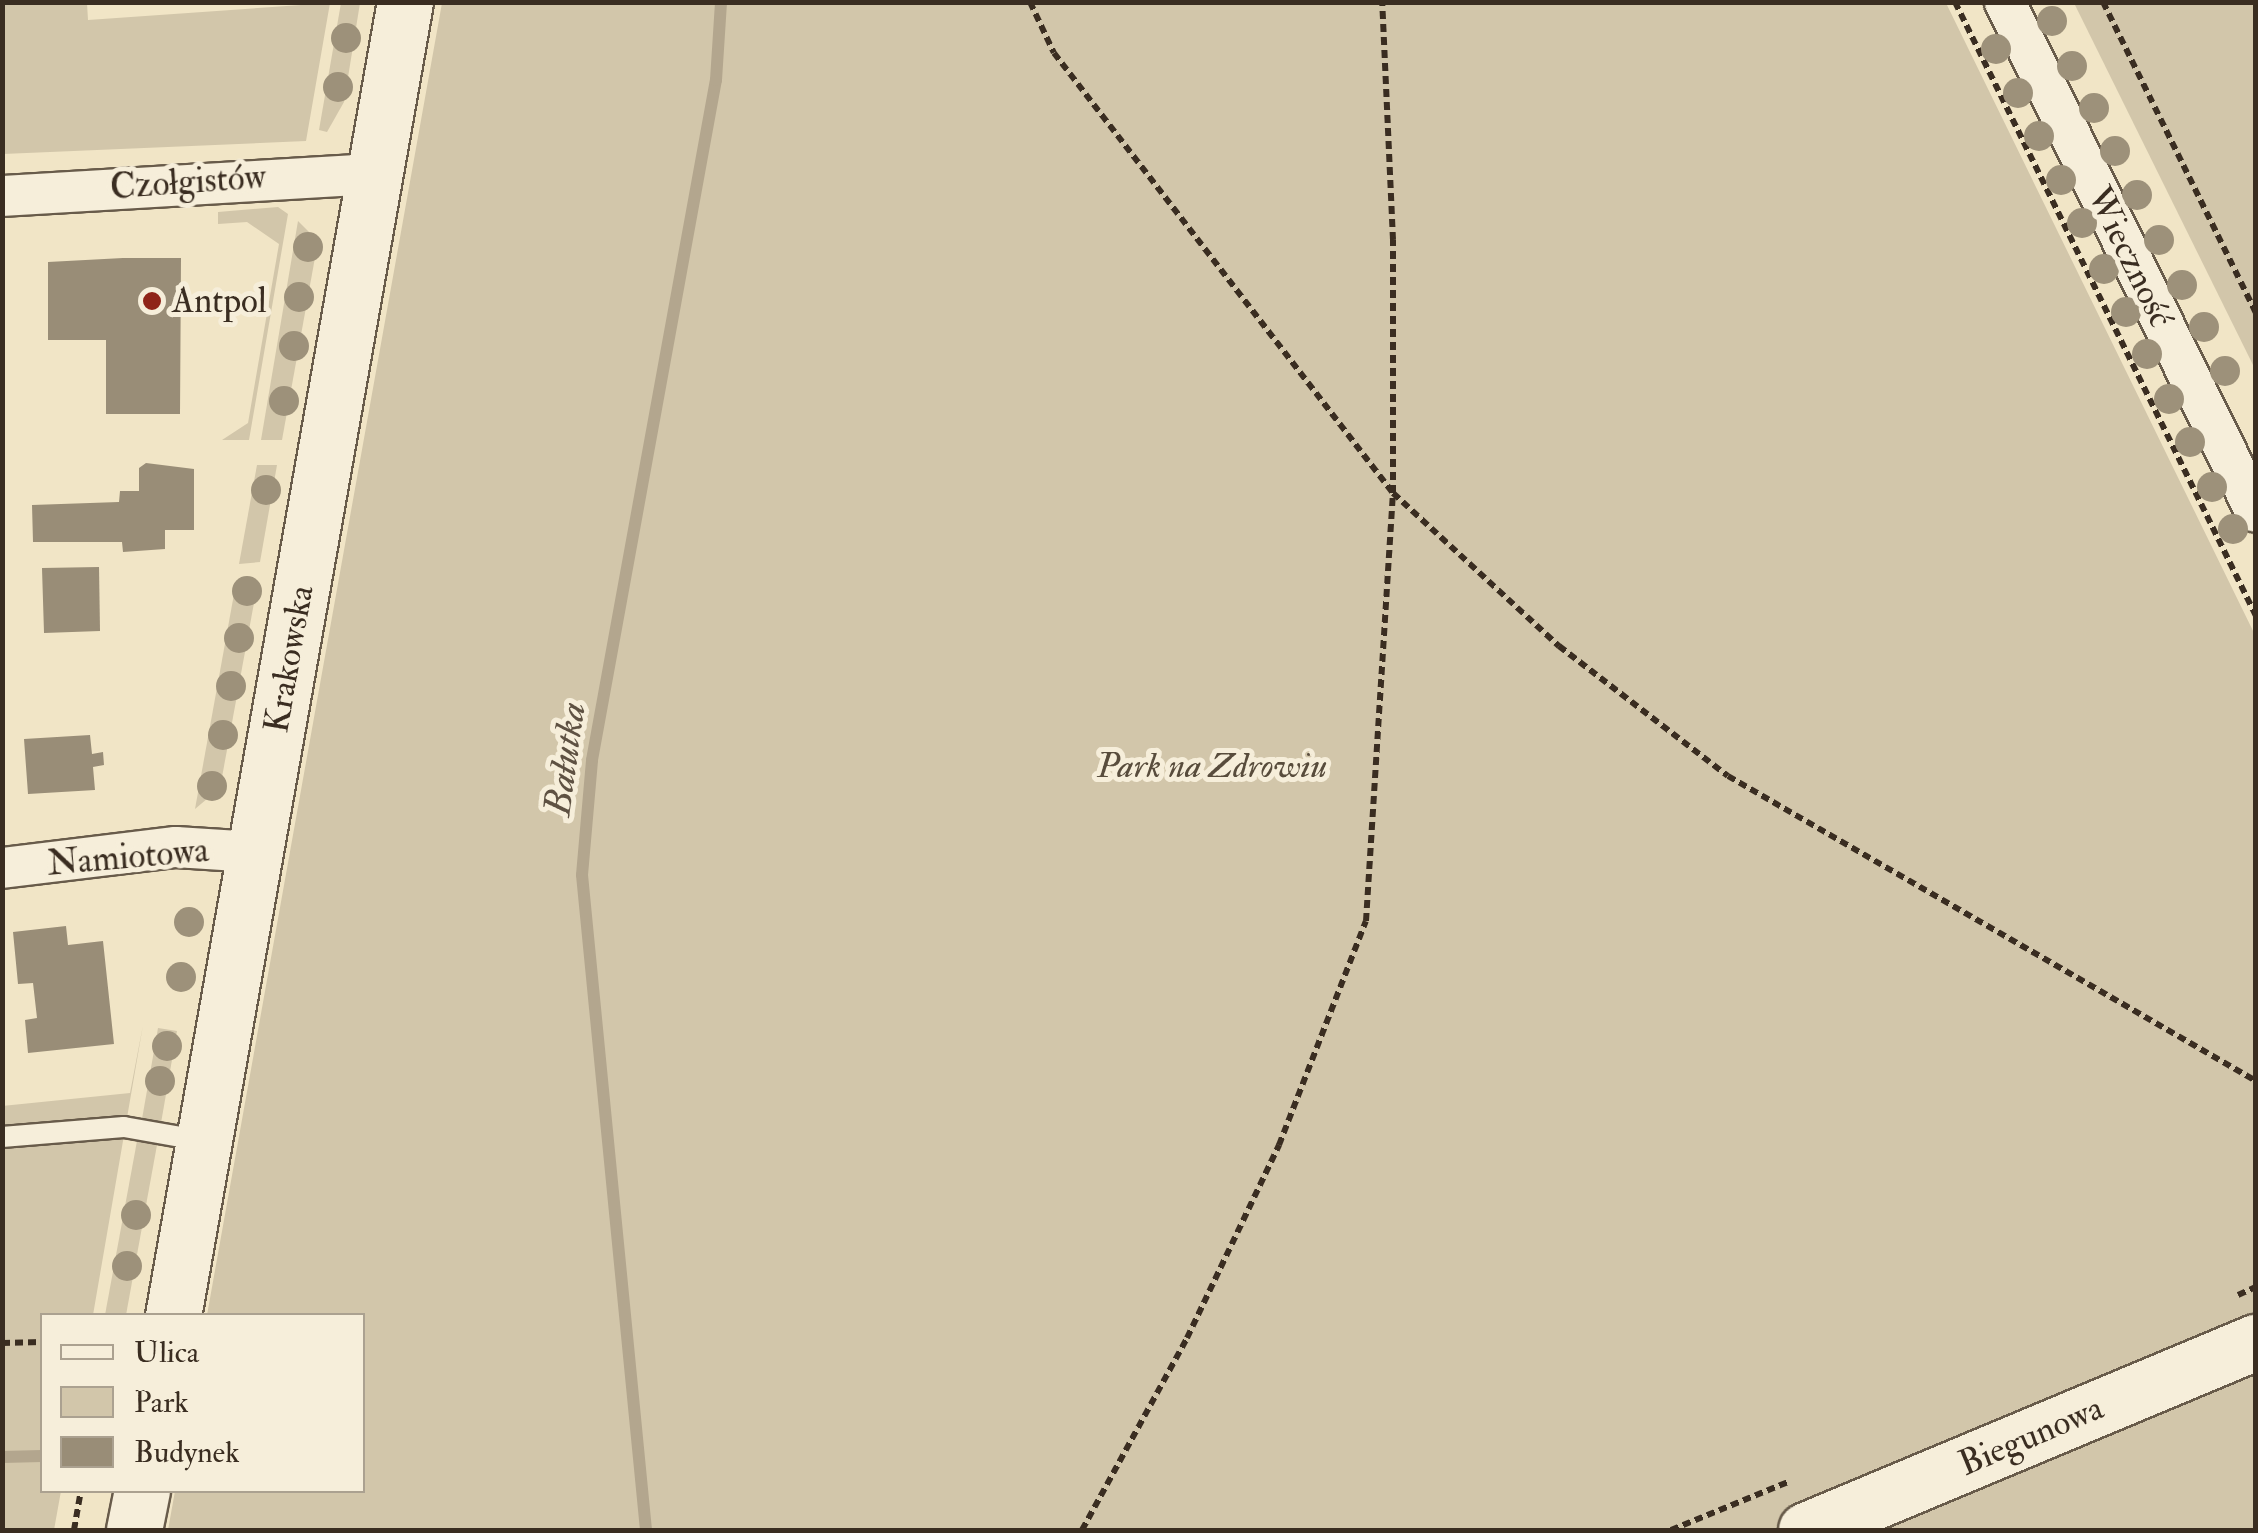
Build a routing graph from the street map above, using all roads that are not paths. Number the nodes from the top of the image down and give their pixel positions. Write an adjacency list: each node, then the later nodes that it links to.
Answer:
1 (405, 2): 3 (main road, Krakowska)
2 (2004, 2): 5 (street, Wieczność)
3 (374, 174): 4 (street, Czołgistów); 6 (main road, Krakowska)
4 (2, 196)
5 (2256, 512)
6 (254, 852): 7 (street, Namiotowa); 9 (main road, Krakowska)
7 (2, 868)
8 (2, 1137): 9 (lane)
9 (203, 1141): 10 (main road, Krakowska)
10 (174, 1313)
11 (2256, 1342): 14 (main road, Biegunowa)
12 (141, 1493): 13 (main road)
13 (134, 1530)
14 (1806, 1530)

